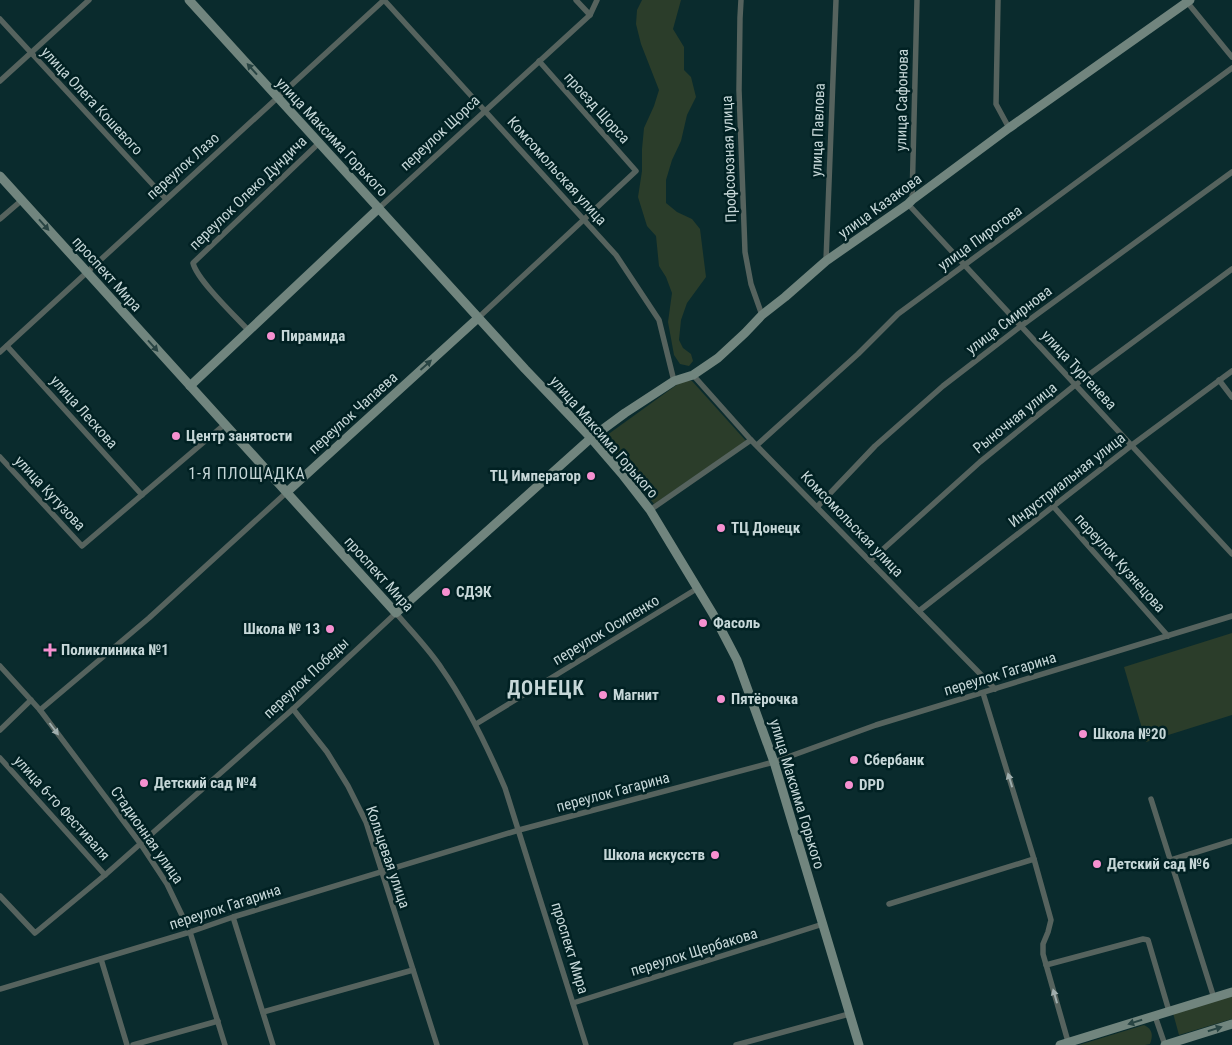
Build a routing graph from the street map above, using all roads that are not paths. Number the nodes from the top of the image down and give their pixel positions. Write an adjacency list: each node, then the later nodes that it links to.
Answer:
1 (89, 0): 13 (street)
2 (189, 0): 18 (main road, улица Максима Горького, one-way to 2)
3 (384, 0): 18 (street, переулок Лазо); 19 (street, Комсомольская улица)
4 (576, 0): 11 (street)
5 (597, 0): 11 (street, переулок Щорса)
6 (741, 0): 35 (street, Профсоюзная улица)
7 (836, 0): 31 (street, улица Павлова)
8 (917, 0): 27 (street, улица Сафонова)
9 (998, 0): 20 (street)
10 (1188, 1): 14 (street); 20 (main road, улица Казакова)
11 (590, 15): 15 (street, переулок Щорса)
12 (0, 20): 13 (street, улица Олега Кошевого)
13 (31, 53): 17 (street); 25 (street, улица Олега Кошевого)
14 (1232, 57)
15 (539, 61): 19 (street, переулок Щорса); 22 (street, проезд Щорса)
16 (1232, 68): 32 (street, улица Пирогова)
17 (0, 81)
18 (278, 98): 21 (main road, улица Максима Горького); 25 (street, переулок Лазо)
19 (484, 110): 28 (street, переулок Щорса); 30 (street, Комсомольская улица)
20 (1009, 128): 27 (main road, улица Казакова)
21 (319, 143): 28 (main road, улица Максима Горького); 38 (street, переулок Олеко Дундича)
22 (636, 171): 30 (street, переулок Чапаева)
23 (1232, 172): 37 (street, улица Смирнова)
24 (0, 176): 26 (main road, проспект Мира)
25 (166, 199): 34 (street, переулок Лазо)
26 (22, 200): 29 (street); 34 (main road, проспект Мира, one-way to 34)
27 (910, 202): 31 (main road, улица Казакова); 32 (street, улица Тургенева)
28 (379, 208): 36 (main road, улица Максима Горького); 38 (main road, переулок Щорса)
29 (0, 219)
30 (584, 219): 36 (street, переулок Чапаева); 44 (street, Комсомольская улица)
31 (826, 261): 35 (main road, улица Казакова)
32 (964, 265): 37 (street, улица Тургенева); 51 (street, улица Пирогова)
33 (1232, 269): 45 (street, Рыночная улица)
34 (87, 272): 39 (street, переулок Лазо); 46 (main road, проспект Мира, one-way to 46)
35 (762, 315): 42 (main road, улица Казакова)
36 (478, 318): 49 (main road, улица Максима Горького); 54 (main road, переулок Чапаева, one-way to 36)
37 (1021, 326): 45 (street, улица Тургенева); 57 (street, улица Смирнова)
38 (249, 330): 46 (main road, переулок Щорса)
39 (7, 346): 40 (street, переулок Лазо); 55 (street, улица Лескова)
40 (0, 352)
41 (1232, 371): 43 (street, Индустриальная улица)
42 (693, 375): 44 (main road, улица Казакова); 50 (street, Комсомольская улица)
43 (1219, 380): 47 (street); 52 (street, Индустриальная улица)
44 (674, 381): 49 (main road, улица Казакова)
45 (1075, 384): 52 (street, улица Тургенева); 60 (street, Рыночная улица)
46 (190, 386): 48 (main road, проспект Мира)
47 (1232, 397)
48 (225, 424): 54 (main road, проспект Мира); 55 (street)
49 (591, 438): 58 (main road, улица Максима Горького); 63 (main road, переулок Победы)
50 (751, 440): 51 (street, Комсомольская улица); 58 (street)
51 (757, 445): 57 (street, Комсомольская улица)
52 (1132, 445): 56 (street, Индустриальная улица); 59 (street, улица Тургенева)
53 (0, 457): 55 (street, улица Кутузова)
54 (287, 492): 63 (main road, проспект Мира); 70 (street, переулок Чапаева)
55 (142, 495)
56 (1053, 506): 62 (street, Индустриальная улица); 65 (street, переулок Кузнецова)
57 (817, 507): 60 (street, Комсомольская улица)
58 (650, 510): 61 (main road, улица Максима Горького)
59 (1232, 554)
60 (870, 561): 62 (street, Комсомольская улица)
61 (698, 588): 72 (street, переулок Осипенко); 75 (main road, улица Максима Горького)
62 (919, 611): 67 (street, Комсомольская улица)
63 (396, 613): 71 (street, переулок Победы); 72 (street, проспект Мира)
64 (1232, 616): 65 (street, переулок Гагарина)
65 (1168, 636): 67 (street, переулок Гагарина)
66 (0, 666): 69 (street, Стадионная улица)
67 (995, 689): 68 (street, переулок Гагарина)
68 (983, 692): 75 (street, переулок Гагарина); 80 (street, one-way to 68)
69 (31, 700): 70 (street, Стадионная улица); 73 (street)
70 (40, 710): 79 (street, Стадионная улица, one-way to 79)
71 (293, 710): 79 (street, переулок Победы); 82 (street, Кольцевая улица)
72 (476, 724): 77 (street, проспект Мира)
73 (0, 730)
74 (0, 758): 83 (street, улица 6-го Фестиваля)
75 (774, 762): 77 (street, переулок Гагарина); 87 (main road, улица Максима Горького)
76 (1151, 799): 81 (street)
77 (519, 830): 82 (street, переулок Гагарина); 95 (street, проспект Мира)
78 (1232, 840): 81 (street)
79 (140, 843): 83 (street, переулок Победы); 88 (street, Стадионная улица)
80 (1034, 859): 85 (street); 90 (street)
81 (1170, 860): 94 (street)
82 (382, 872): 86 (street, переулок Гагарина); 91 (street, Кольцевая улица)
83 (105, 875): 84 (street, переулок Победы)
84 (0, 896)
85 (889, 904)
86 (233, 917): 88 (street, переулок Гагарина); 96 (street)
87 (823, 924): 95 (street, переулок Щербакова); 98 (main road, улица Максима Горького)
88 (190, 932): 89 (street, переулок Гагарина); 100 (street, Стадионная улица)
89 (101, 959): 92 (street, переулок Гагарина); 103 (street)
90 (1046, 965): 97 (street); 102 (street, one-way to 90)
91 (413, 970): 96 (street); 107 (street, Кольцевая улица)
92 (0, 989)
93 (1232, 992): 94 (main road)
94 (1214, 998): 97 (main road)
95 (573, 1003): 108 (street, проспект Мира)
96 (263, 1012): 106 (street)
97 (1169, 1012): 99 (main road)
98 (849, 1014): 109 (street); 110 (main road, улица Максима Горького)
99 (1156, 1016): 102 (main road, one-way to 102); 111 (street)
100 (218, 1021): 104 (street); 105 (street, Стадионная улица)
101 (1232, 1024): 111 (main road, one-way to 101)
102 (1066, 1044)
103 (127, 1045)
104 (133, 1045)
105 (225, 1045)
106 (273, 1045)
107 (437, 1045)
108 (586, 1045)
109 (736, 1045)
110 (859, 1045)
111 (1165, 1045)

